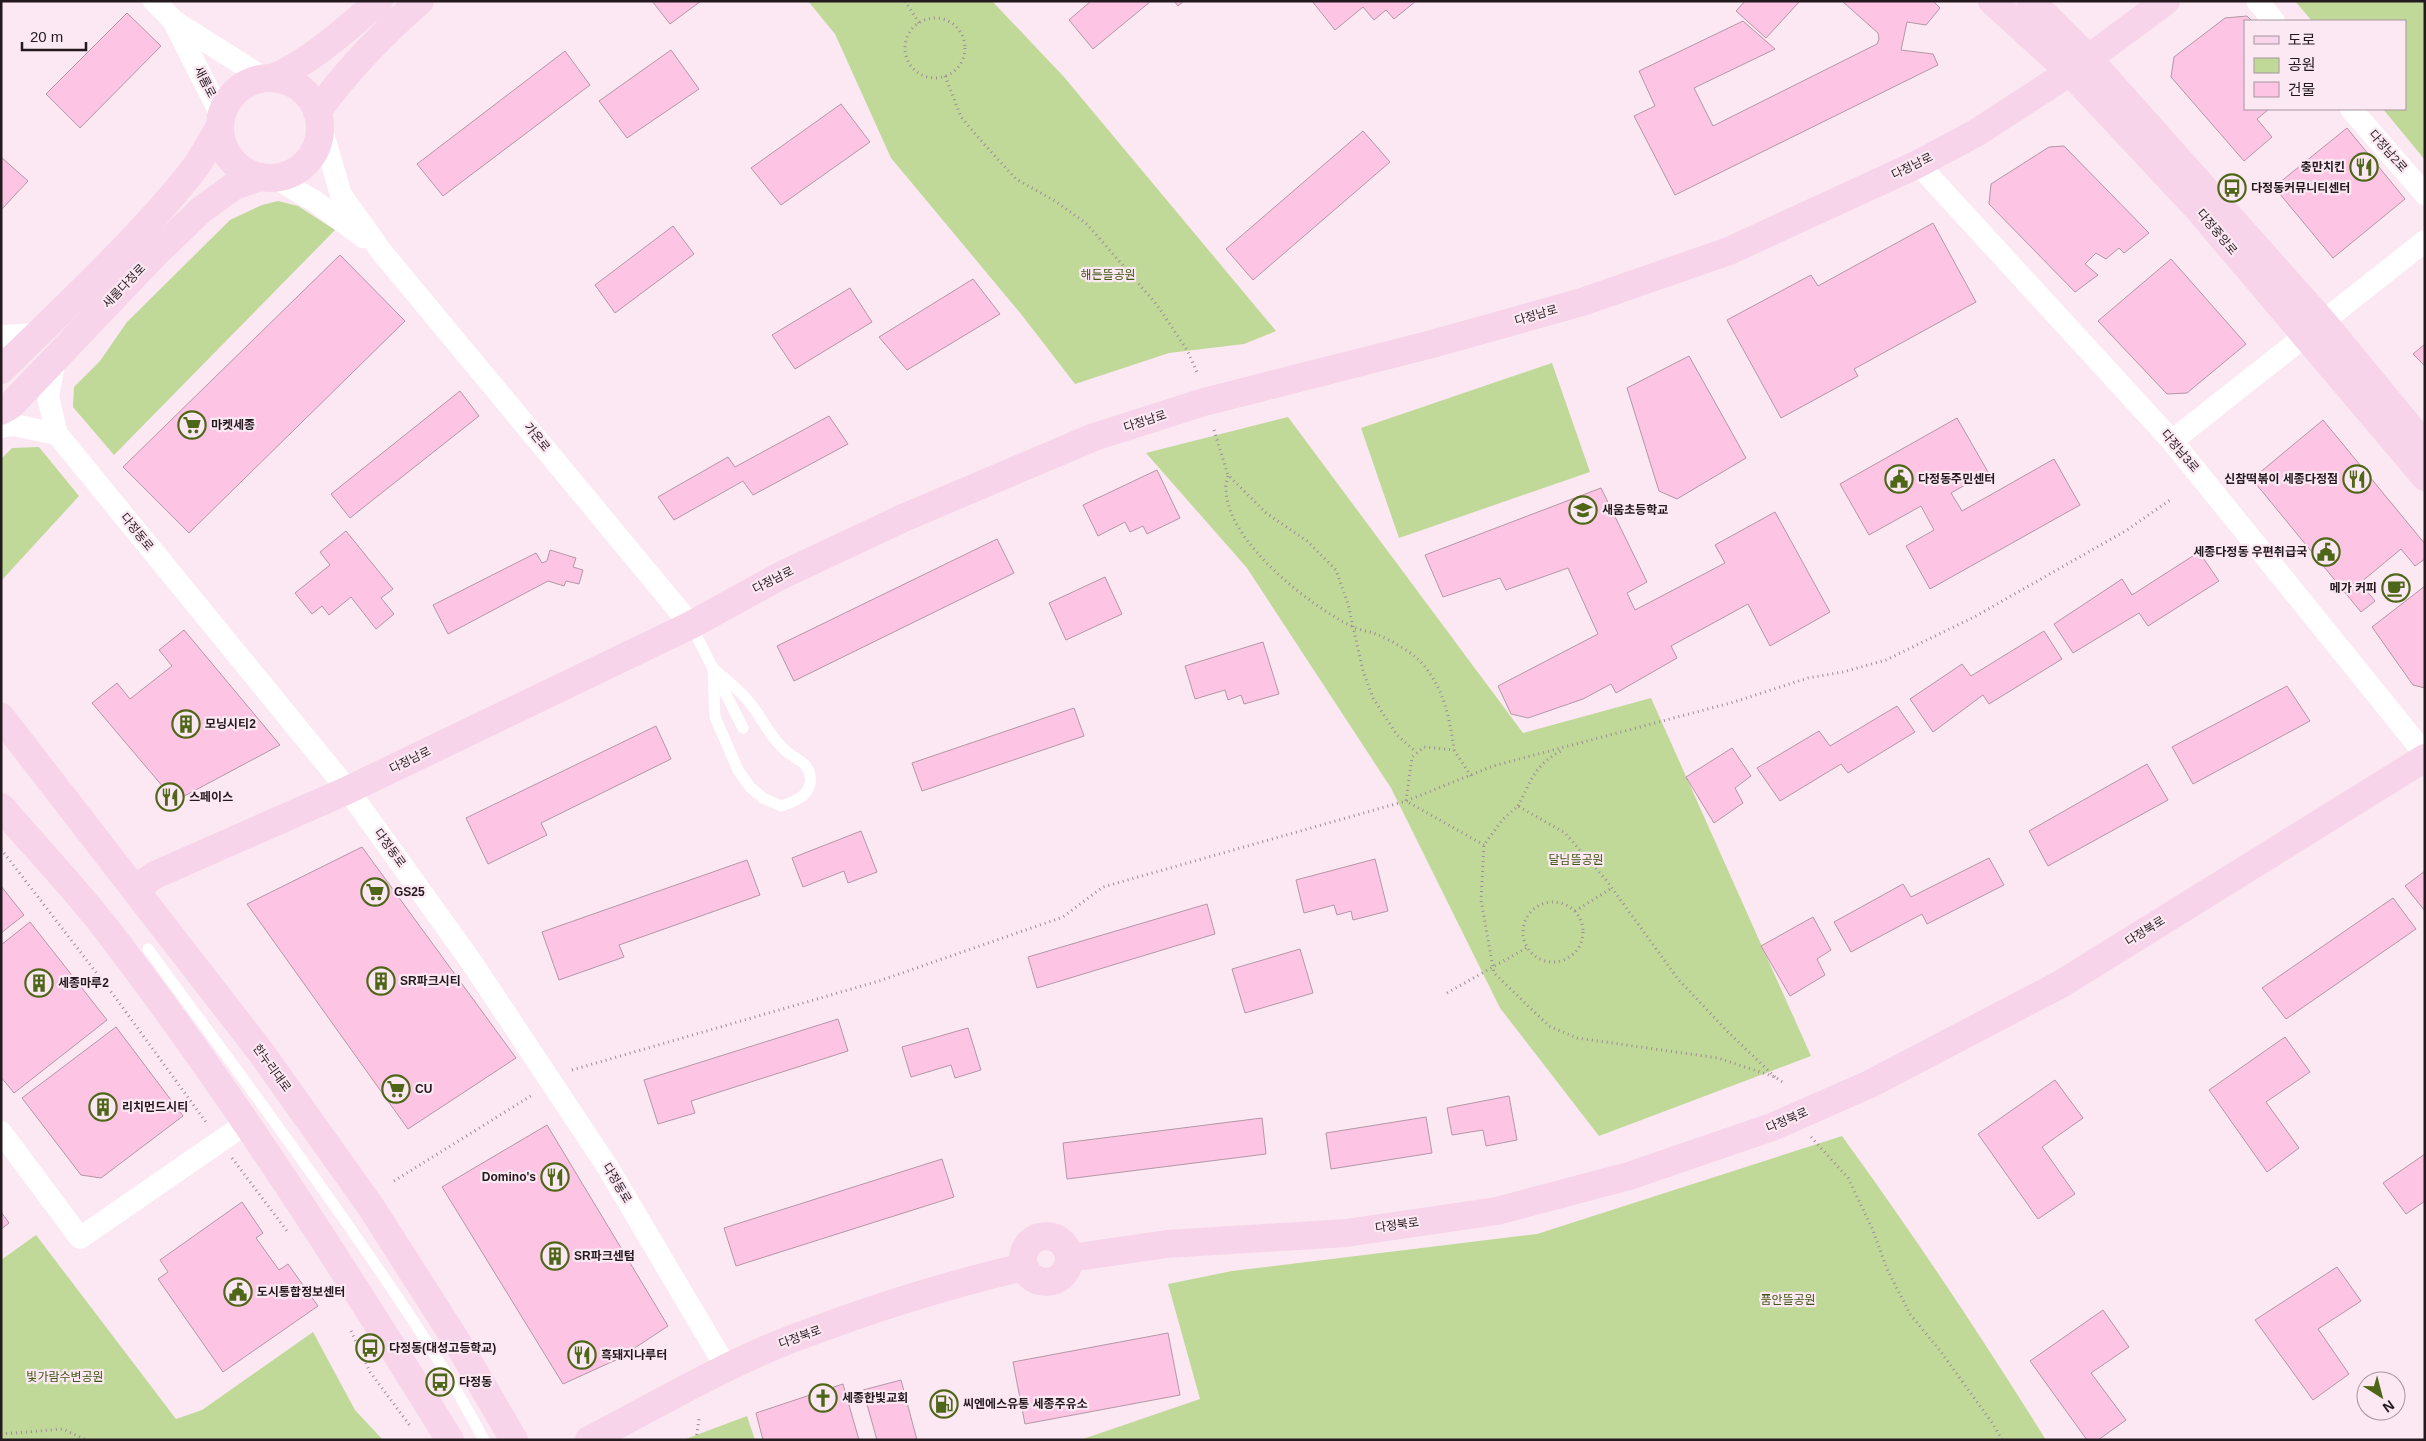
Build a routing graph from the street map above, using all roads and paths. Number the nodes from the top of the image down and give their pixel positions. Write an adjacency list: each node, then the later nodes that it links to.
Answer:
1 (154, 1): 9 (street, 새롬로)
2 (379, 1): 14 (street)
3 (420, 1): 16 (street)
4 (905, 1): 11 (path)
5 (1992, 1): 12 (street, 다정중앙로)
6 (2031, 1): 12 (street, 다정중앙로)
7 (2166, 1): 12 (street, 다정남로)
8 (2257, 1): 10 (street)
9 (173, 20): 14 (street); 17 (street, 새롬로)
10 (2273, 20)
11 (919, 23): 13 (path); 13 (path)
12 (2079, 65): 18 (street, 다정남로); 23 (street, 다정중앙로)
13 (945, 76): 28 (path)
14 (268, 78): 16 (street); 17 (street)
15 (2351, 110): 20 (street, 다정남2로)
16 (319, 118): 19 (street); 22 (street)
17 (220, 121): 19 (street); 24 (street)
18 (1918, 164): 33 (street, 다정남3로); 38 (street, 다정남로)
19 (268, 178): 22 (street); 26 (street, 새롬다정로)
20 (2425, 194)
21 (2425, 241): 23 (street)
22 (382, 252): 38 (street, 가온로)
23 (2315, 329): 33 (street); 34 (street, 다정중앙로); 36 (street, 다정중앙로)
24 (38, 334): 25 (street); 27 (street)
25 (1, 336)
26 (55, 358): 29 (street, 새롬다정로); 32 (street)
27 (1, 370)
28 (1196, 372)
29 (1, 411)
30 (1, 427): 32 (street)
31 (1214, 430): 35 (path)
32 (57, 434): 49 (street, 다정동로)
33 (2172, 441): 46 (street, 다정남3로)
34 (2425, 446)
35 (1228, 475): 39 (path); 39 (path)
36 (2425, 477)
37 (2170, 500): 43 (path)
38 (691, 625): 40 (lane); 49 (street, 다정남로)
39 (1352, 626): 44 (path); 45 (path)
40 (713, 668): 40 (lane); 42 (lane)
41 (1, 717): 54 (street, 한누리대로)
42 (744, 728)
43 (1569, 747): 48 (path); 51 (path)
44 (1454, 750): 45 (path); 48 (path)
45 (1416, 752): 50 (path)
46 (2425, 754)
47 (2425, 758): 69 (street, 다정북로)
48 (1471, 776): 50 (path)
49 (348, 790): 54 (street, 다정남로); 71 (street, 다정동로)
50 (1406, 801): 53 (path); 61 (path)
51 (1518, 806): 53 (path); 55 (path)
52 (1, 807): 65 (street)
53 (1484, 845): 59 (path)
54 (136, 888): 77 (street, 한누리대로)
55 (1612, 888): 56 (path); 62 (path)
56 (1574, 911): 57 (path); 57 (path)
57 (1528, 947): 59 (path)
58 (148, 949): 76 (lane)
59 (1493, 968): 60 (path); 62 (path)
60 (1447, 993)
61 (572, 1070)
62 (1776, 1077): 63 (path)
63 (1784, 1083)
64 (534, 1093): 68 (path)
65 (248, 1122): 66 (street); 75 (street)
66 (1, 1132)
67 (1811, 1137): 80 (path)
68 (394, 1181)
69 (1070, 1258): 70 (street); 70 (street)
70 (1024, 1267): 71 (street, 다정북로)
71 (727, 1369): 78 (street, 다정북로)
72 (699, 1419): 79 (path)
73 (1, 1434): 74 (path)
74 (86, 1440)
75 (450, 1440)
76 (484, 1440)
77 (514, 1440)
78 (589, 1440)
79 (696, 1440)
80 (2002, 1440)

